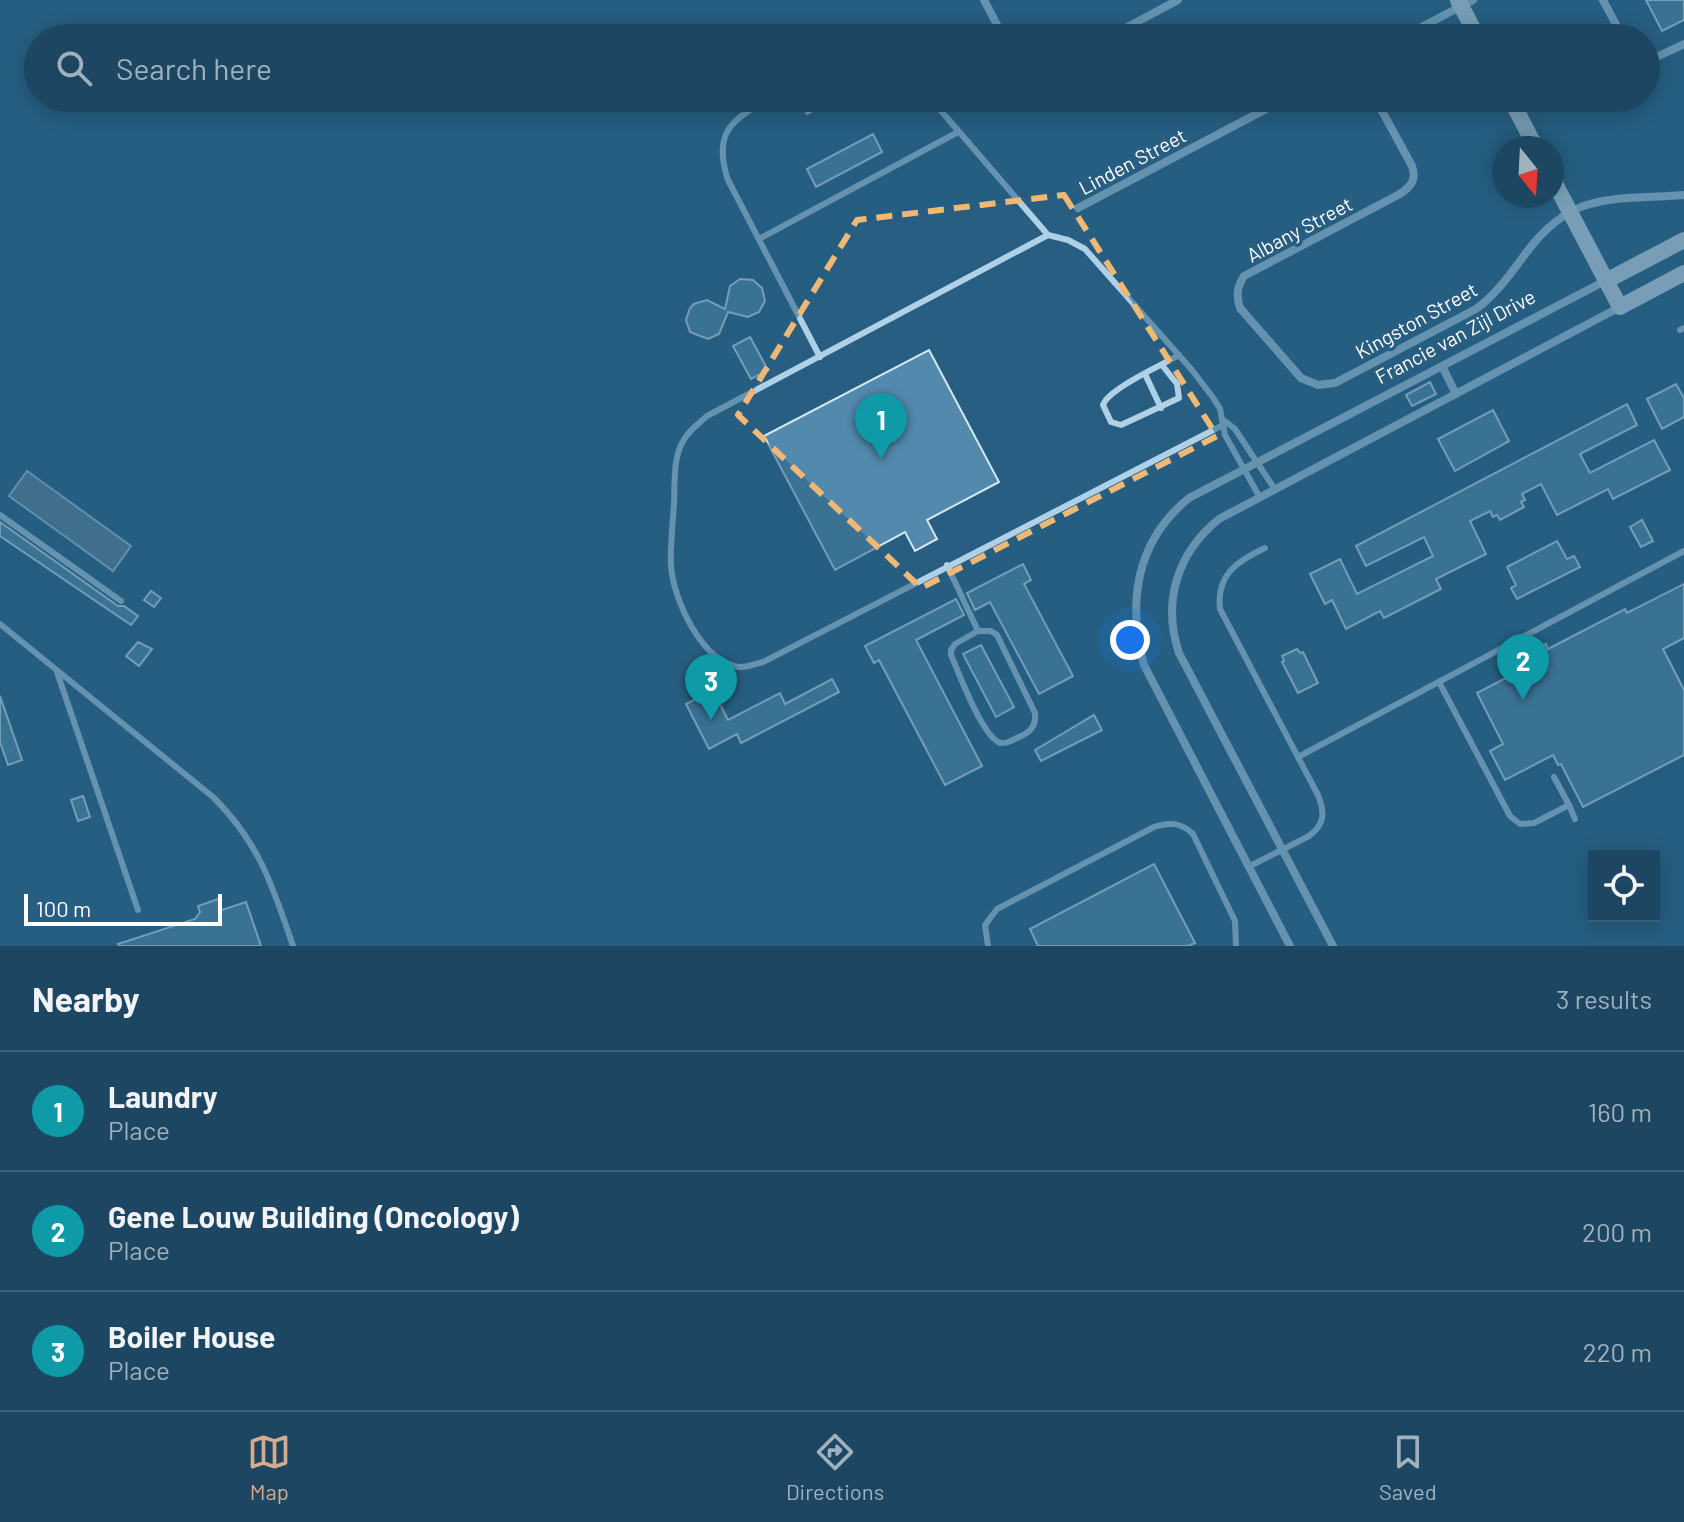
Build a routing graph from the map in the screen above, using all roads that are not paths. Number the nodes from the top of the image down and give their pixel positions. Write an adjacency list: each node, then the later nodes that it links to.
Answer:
1 (984, 0): 5 (street)
2 (1178, 0): 6 (street)
3 (1603, 0): 9 (street)
4 (1464, 2): 7 (street); 8 (street)
5 (997, 24)
6 (1133, 24)
7 (1426, 24)
8 (1473, 24)
9 (1616, 24)
10 (1684, 44): 11 (street)
11 (1660, 55)
12 (746, 112): 24 (lane)
13 (942, 112): 17 (lane)
14 (1260, 112): 21 (street, Linden Street)
15 (1383, 112): 34 (street, Albany Street)
16 (1517, 112): 18 (street)
17 (958, 132): 23 (lane); 24 (lane)
18 (1530, 136)
19 (1684, 195): 22 (street, Kingston Street)
20 (1564, 200): 22 (street)
21 (1078, 208)
22 (1570, 211): 27 (street); 34 (street, Kingston Street)
23 (1048, 235): 29 (lane); 30 (lane)
24 (759, 239): 30 (lane)
25 (1684, 240): 27 (street, Francie van Zijl Drive)
26 (1684, 273): 28 (street)
27 (1606, 281): 28 (street); 32 (street, Francie van Zijl Drive)
28 (1620, 307): 35 (street)
29 (1179, 355): 31 (lane); 37 (lane)
30 (820, 357): 45 (lane)
31 (1162, 365): 33 (lane); 36 (lane)
32 (1442, 366): 35 (street); 38 (street, Francie van Zijl Drive)
33 (1145, 374): 36 (lane); 36 (lane)
34 (1318, 385)
35 (1456, 394): 40 (street)
36 (1161, 408)
37 (1224, 425): 38 (lane); 39 (lane); 45 (lane)
38 (1256, 461): 39 (street, Francie van Zijl Drive); 40 (lane)
39 (1244, 467): 41 (lane); 56 (street, Francie van Zijl Drive)
40 (1274, 488): 41 (street)
41 (1259, 496): 55 (street)
42 (0, 515): 46 (lane)
43 (1265, 548): 51 (lane)
44 (1684, 551): 50 (lane)
45 (947, 565): 48 (lane)
46 (121, 601)
47 (0, 624): 49 (lane)
48 (978, 631): 48 (lane)
49 (56, 670): 57 (lane); 58 (lane)
50 (1439, 682): 51 (lane); 53 (lane)
51 (1298, 757): 55 (lane)
52 (1554, 777): 53 (lane)
53 (1569, 805): 54 (lane)
54 (1575, 819)
55 (1282, 850): 56 (lane); 62 (street)
56 (1248, 867): 61 (street, Francie van Zijl Drive)
57 (138, 910)
58 (293, 946)
59 (988, 946): 60 (lane)
60 (1236, 946)
61 (1290, 946)
62 (1333, 946)

